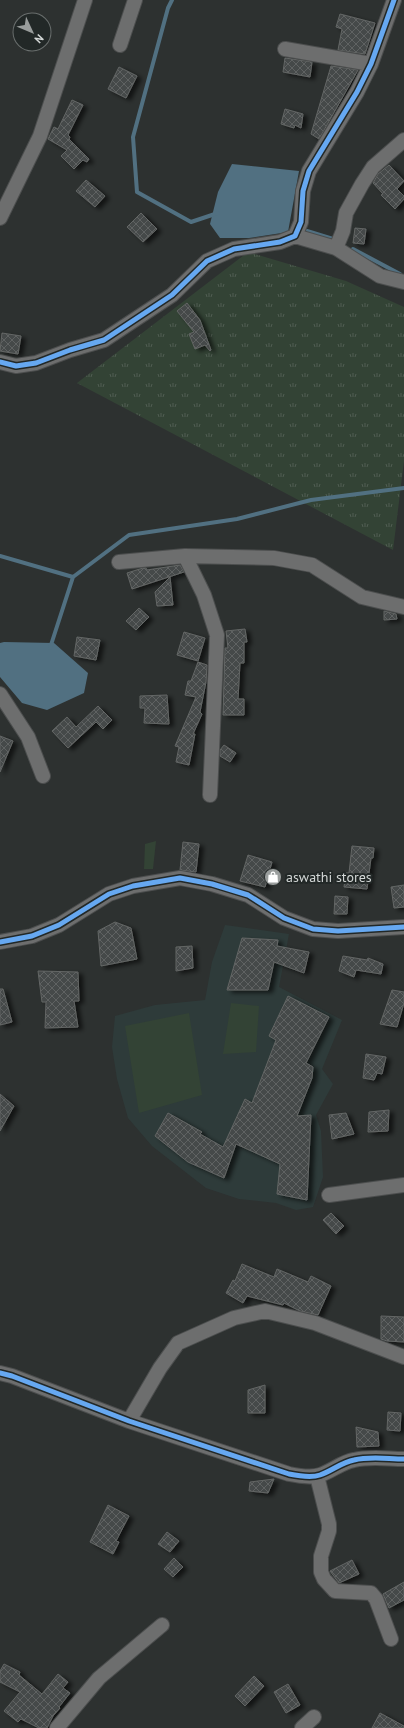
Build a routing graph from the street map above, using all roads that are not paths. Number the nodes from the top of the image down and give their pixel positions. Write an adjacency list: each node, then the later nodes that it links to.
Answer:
1 (85, 0): 8 (street)
2 (135, 0): 4 (street)
3 (394, 0): 6 (street)
4 (120, 45)
5 (285, 49): 6 (street)
6 (371, 64): 9 (street)
7 (404, 140): 10 (street)
8 (0, 218)
9 (295, 236): 10 (street); 12 (street)
10 (336, 248): 11 (street)
11 (404, 282)
12 (0, 362)
13 (184, 556): 14 (street); 15 (street); 18 (street)
14 (120, 562)
15 (404, 607)
16 (0, 694): 17 (street)
17 (43, 776)
18 (210, 795)
19 (404, 927): 20 (street)
20 (0, 942)
21 (404, 1186): 22 (street)
22 (329, 1195)
23 (404, 1357): 25 (street)
24 (0, 1373): 25 (street)
25 (129, 1420): 27 (street)
26 (404, 1459): 27 (street)
27 (317, 1476): 29 (street)
28 (162, 1626): 31 (street)
29 (391, 1639)
30 (314, 1717): 32 (street)
31 (57, 1728)
32 (302, 1728)

